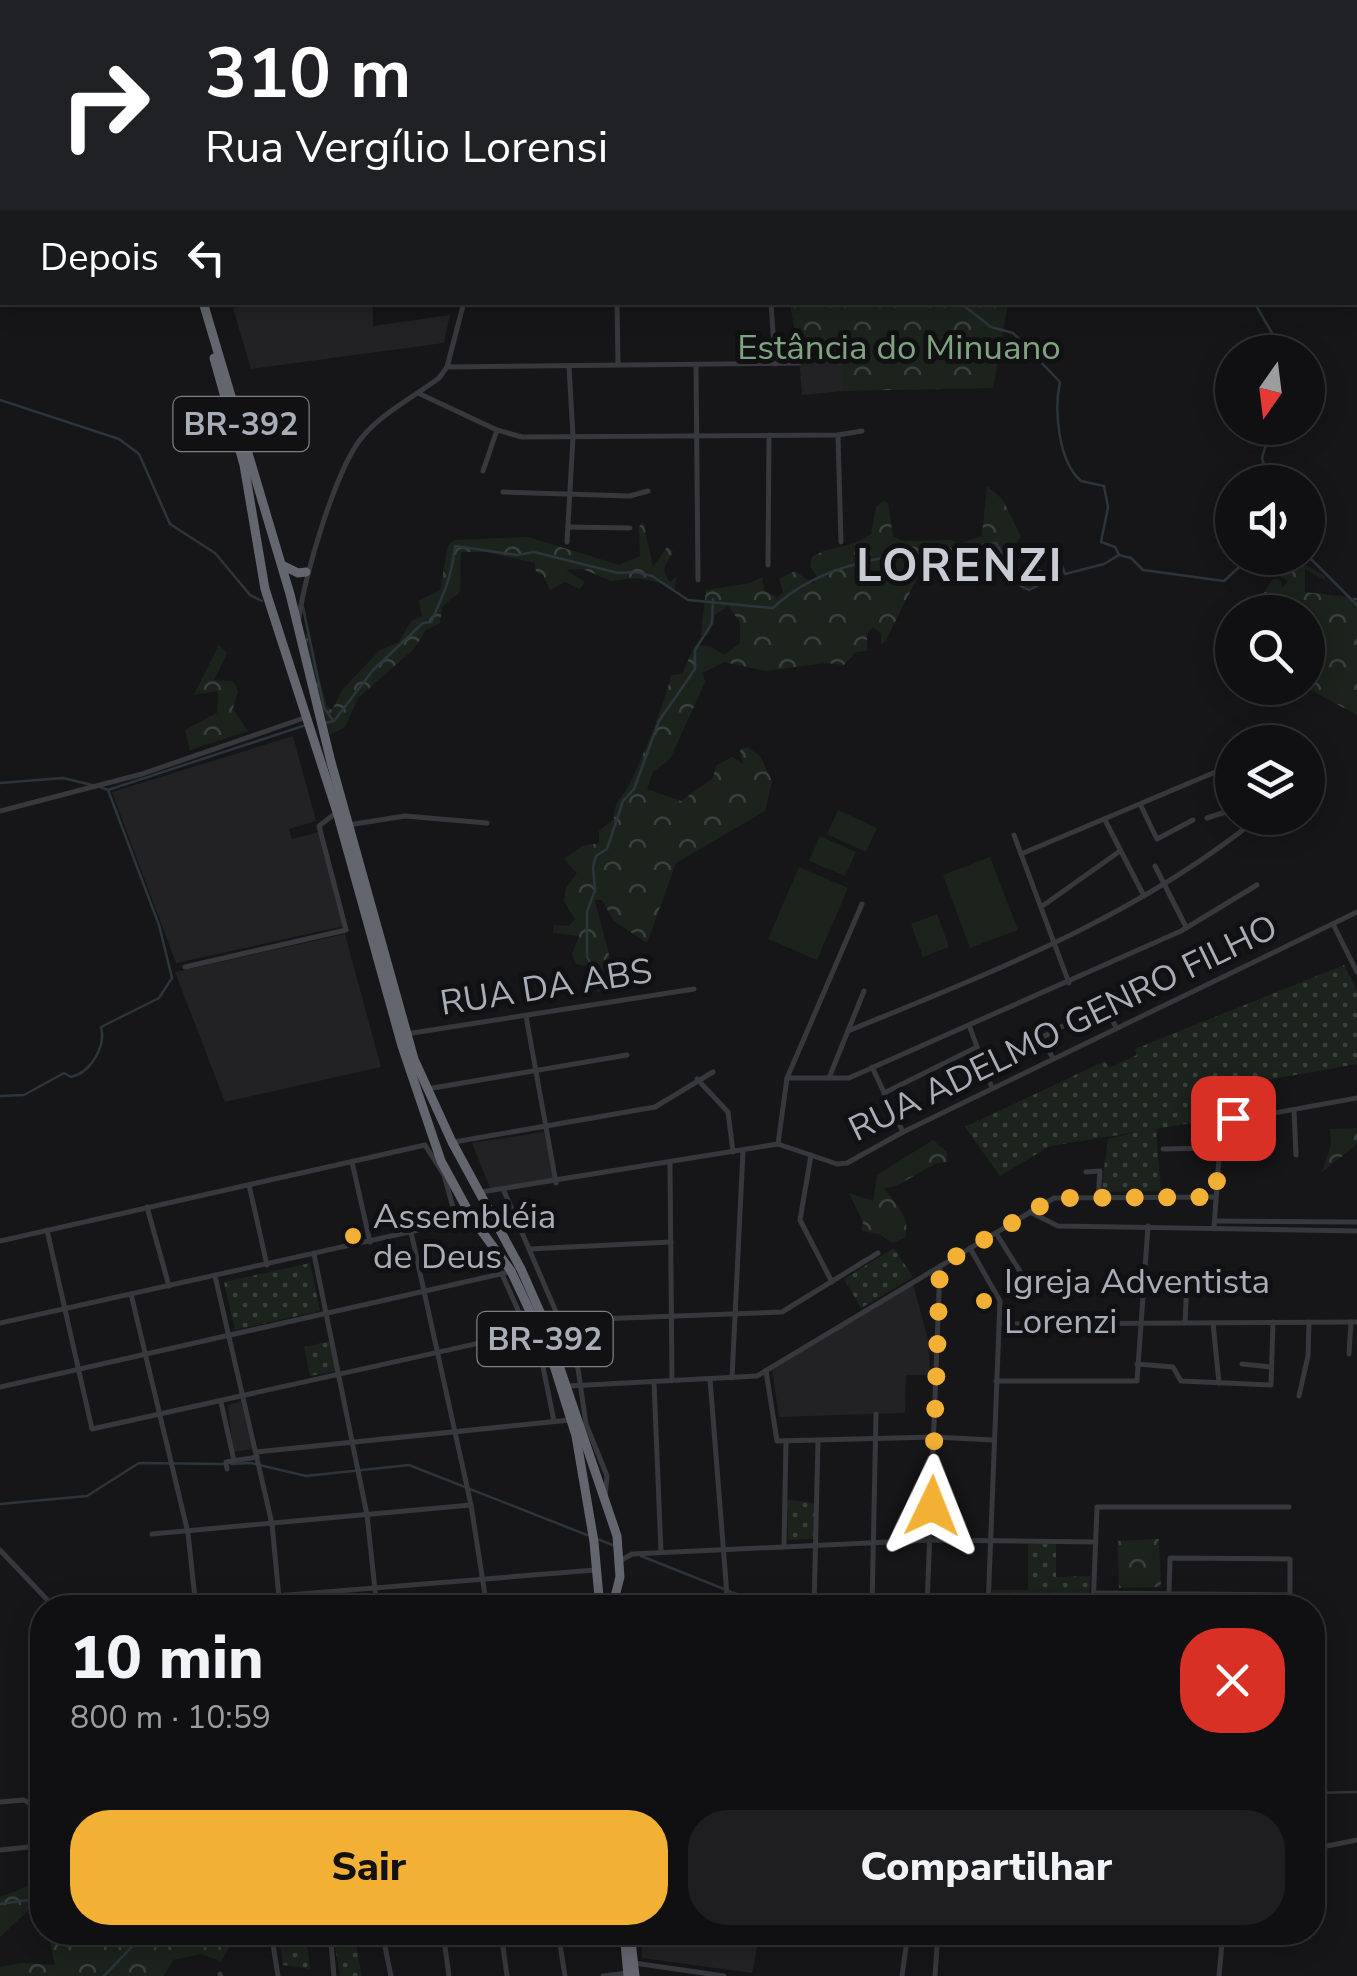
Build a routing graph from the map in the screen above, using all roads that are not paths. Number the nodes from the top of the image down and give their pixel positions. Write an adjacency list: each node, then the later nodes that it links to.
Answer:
1 (202, 305): 27 (highway, BR-392)
2 (202, 305): 32 (highway, BR-392)
3 (463, 305): 11 (street)
4 (617, 305): 9 (street)
5 (771, 305): 8 (street)
6 (799, 363): 8 (street)
7 (696, 364): 8 (street); 9 (street); 18 (street)
8 (775, 364)
9 (618, 365): 10 (street)
10 (569, 366): 11 (street); 17 (street)
11 (447, 367): 12 (street)
12 (418, 394): 13 (street); 29 (street)
13 (497, 430): 17 (street); 19 (street)
14 (862, 431): 16 (street)
15 (769, 435): 16 (street); 18 (street); 28 (street)
16 (838, 435): 26 (street)
17 (573, 436): 18 (street); 22 (street)
18 (696, 436): 30 (street)
19 (483, 470)
20 (648, 491): 22 (street)
21 (502, 492): 22 (street)
22 (568, 492): 23 (street)
23 (568, 527): 24 (street); 25 (street)
24 (630, 528)
25 (567, 542)
26 (842, 542)
27 (282, 565): 29 (highway); 31 (highway, BR-392)
28 (768, 565)
29 (308, 570): 31 (street); 33 (street)
30 (698, 580)
31 (286, 582): 32 (highway); 33 (highway, BR-392)
32 (265, 589): 35 (highway, BR-392)
33 (298, 626): 34 (highway, BR-392)
34 (302, 645): 35 (highway); 47 (highway, BR-392)
35 (285, 650): 36 (highway, BR-392)
36 (307, 717): 39 (street); 40 (highway, BR-392)
37 (1215, 773): 38 (street)
38 (1141, 806): 43 (street); 44 (street)
39 (0, 811)
40 (336, 812): 46 (street); 47 (highway, BR-392)
41 (1215, 815): 42 (street)
42 (1207, 818)
43 (1104, 820): 50 (street); 51 (street)
44 (1193, 820)
45 (487, 823): 47 (street)
46 (322, 825): 47 (street); 62 (street)
47 (346, 828): 71 (highway, BR-392); 88 (highway, BR-392)
48 (1014, 835): 51 (street)
49 (1234, 835): 53 (street)
50 (1120, 851): 55 (street); 57 (street)
51 (1021, 854): 57 (street)
52 (1154, 866): 53 (street)
53 (1165, 884): 55 (street); 60 (street)
54 (1256, 885): 60 (street)
55 (1144, 896): 61 (street)
56 (862, 904): 78 (street)
57 (1041, 908): 61 (street)
58 (1357, 912): 59 (street, RUA ADELMO GENRO FILHO)
59 (1333, 924): 63 (street); 69 (street, RUA ADELMO GENRO FILHO)
60 (1185, 925): 64 (street)
61 (1055, 945): 64 (street); 70 (street)
62 (185, 968)
63 (1357, 972)
64 (1069, 983): 68 (street)
65 (694, 989): 67 (street, RUA DA ABS)
66 (864, 990): 70 (street)
67 (526, 1016): 71 (street, RUA DA ABS); 76 (street)
68 (969, 1024): 72 (street); 75 (street)
69 (1116, 1027): 74 (street, RUA ADELMO GENRO FILHO); 74 (street)
70 (848, 1031): 79 (street)
71 (406, 1034): 82 (highway, BR-392)
72 (977, 1047): 81 (street); 83 (street)
73 (627, 1054): 76 (street)
74 (1053, 1058): 81 (street, RUA ADELMO GENRO FILHO)
75 (872, 1067): 79 (street); 83 (street)
76 (536, 1071): 82 (street); 86 (street)
77 (714, 1072): 80 (street)
78 (787, 1078): 79 (street); 89 (street)
79 (830, 1078)
80 (697, 1079): 86 (street); 93 (street)
81 (992, 1088): 87 (street, RUA ADELMO GENRO FILHO)
82 (427, 1089): 88 (highway, BR-392)
83 (884, 1093): 87 (street)
84 (1357, 1098): 85 (street)
85 (1294, 1110): 90 (street); 94 (street)
86 (546, 1126): 88 (street); 99 (street)
87 (902, 1132): 95 (street, RUA ADELMO GENRO FILHO)
88 (441, 1143): 96 (street); 101 (highway, BR-392); 107 (highway, BR-392); 111 (street)
89 (778, 1144): 92 (street, RUA ADELMO GENRO FILHO); 95 (street, RUA ADELMO GENRO FILHO)
90 (1219, 1148): 91 (street); 104 (street)
91 (1164, 1149)
92 (743, 1150): 93 (street, RUA ADELMO GENRO FILHO); 140 (street)
93 (733, 1152): 97 (street, RUA ADELMO GENRO FILHO)
94 (1296, 1154)
95 (811, 1156): 134 (street)
96 (352, 1160): 100 (street); 122 (street)
97 (670, 1163): 99 (street, RUA ADELMO GENRO FILHO); 123 (street)
98 (1086, 1172): 105 (street)
99 (556, 1182): 102 (street, RUA ADELMO GENRO FILHO)
100 (248, 1184): 106 (street); 128 (street)
101 (476, 1190): 103 (street, RUA ADELMO GENRO FILHO); 108 (highway, BR-392)
102 (504, 1192): 103 (street, RUA ADELMO GENRO FILHO); 125 (street)
103 (493, 1194): 108 (street)
104 (1216, 1197): 105 (street); 114 (street)
105 (1098, 1198): 109 (street)
106 (147, 1206): 116 (street); 135 (street)
107 (466, 1206): 110 (highway, BR-392); 111 (street)
108 (486, 1206): 110 (highway); 152 (highway, BR-392)
109 (1030, 1212): 115 (street); 120 (street)
110 (472, 1218): 111 (street); 130 (highway, BR-392)
111 (458, 1222): 119 (street)
112 (1347, 1222): 113 (street); 114 (street); 117 (street)
113 (1357, 1222)
114 (1214, 1224): 115 (street); 117 (street)
115 (1148, 1226): 144 (street)
116 (47, 1230): 121 (street); 138 (street)
117 (1346, 1231): 118 (street)
118 (1357, 1231)
119 (411, 1232): 122 (street); 136 (street)
120 (996, 1233): 124 (street); 131 (street)
121 (0, 1241)
122 (370, 1242): 126 (street)
123 (671, 1242): 125 (street); 141 (street)
124 (970, 1248): 129 (street); 151 (street)
125 (529, 1249): 142 (street)
126 (314, 1254): 128 (street); 139 (street)
127 (878, 1254): 134 (street)
128 (267, 1264): 132 (street)
129 (940, 1266): 164 (street); 182 (street)
130 (507, 1272): 136 (street); 152 (highway, BR-392); 153 (street)
131 (1021, 1274)
132 (214, 1276): 135 (street); 154 (street)
133 (1188, 1280): 149 (street)
134 (832, 1282): 140 (street)
135 (169, 1286): 137 (street)
136 (424, 1292): 139 (street); 157 (street)
137 (131, 1294): 138 (street); 156 (street)
138 (64, 1309): 148 (street); 163 (street)
139 (326, 1314): 154 (street); 165 (street)
140 (735, 1314): 141 (street); 166 (street)
141 (671, 1317): 143 (street); 169 (street)
142 (560, 1321): 143 (street); 152 (street)
143 (570, 1321): 172 (street)
144 (1138, 1322): 149 (street); 151 (street); 160 (street)
145 (1273, 1322): 146 (street); 150 (street); 162 (street)
146 (1309, 1322): 147 (street); 174 (street)
147 (1354, 1322): 158 (street)
148 (0, 1323)
149 (1185, 1323): 150 (street)
150 (1213, 1323): 171 (street)
151 (999, 1324): 168 (street)
152 (542, 1326): 153 (street); 155 (highway, BR-392); 172 (highway, BR-392)
153 (528, 1332): 155 (street); 157 (street)
154 (230, 1335): 156 (street); 175 (street)
155 (547, 1344): 159 (highway, BR-392)
156 (146, 1354): 163 (street); 178 (street)
157 (438, 1354): 165 (street); 181 (street)
158 (1349, 1354)
159 (551, 1356): 179 (highway, BR-392); 180 (street)
160 (1137, 1364): 168 (street); 171 (street)
161 (1242, 1364): 162 (street)
162 (1271, 1366): 171 (street)
163 (77, 1370): 173 (street); 178 (street)
164 (766, 1372): 166 (street); 186 (street)
165 (339, 1375): 175 (street); 187 (street)
166 (732, 1378): 167 (street)
167 (710, 1379): 169 (street); 205 (street)
168 (996, 1380): 185 (street)
169 (672, 1381): 170 (street)
170 (654, 1382): 172 (street); 207 (street)
171 (1218, 1383)
172 (574, 1386): 202 (highway, BR-392)
173 (0, 1387)
174 (1299, 1396)
175 (244, 1397): 176 (street); 188 (street)
176 (221, 1402): 178 (street); 189 (street)
177 (876, 1414): 183 (street)
178 (162, 1416): 195 (street)
179 (570, 1420): 180 (street); 199 (highway, BR-392)
180 (554, 1421): 181 (street)
181 (456, 1432): 187 (street); 191 (street)
182 (934, 1436): 183 (street); 185 (street); 197 (street)
183 (876, 1438): 184 (street); 200 (street)
184 (818, 1440): 186 (street); 203 (street)
185 (994, 1440): 198 (street)
186 (786, 1441): 204 (street)
187 (354, 1443): 188 (street); 193 (street)
188 (256, 1455): 189 (street); 194 (street)
189 (234, 1460): 190 (street)
190 (227, 1469)
191 (471, 1505): 193 (street); 212 (street)
192 (1289, 1507): 201 (street)
193 (367, 1515): 194 (street); 213 (street)
194 (272, 1524): 195 (street); 218 (street)
195 (188, 1533): 196 (street); 217 (street)
196 (152, 1534)
197 (931, 1540): 198 (street); 200 (street); 226 (street)
198 (990, 1540): 201 (street); 227 (street)
199 (594, 1542): 202 (highway); 210 (highway, BR-392)
200 (874, 1542): 203 (street); 225 (street)
201 (1096, 1542): 214 (street)
202 (618, 1545): 208 (street); 209 (highway, BR-392)
203 (816, 1545): 204 (street); 224 (street)
204 (784, 1546): 205 (street)
205 (723, 1549): 207 (street); 223 (street)
206 (0, 1550): 216 (street)
207 (661, 1552): 208 (street)
208 (632, 1554): 209 (street)
209 (620, 1561): 211 (highway, BR-392)
210 (597, 1573): 211 (highway); 212 (street); 221 (highway, BR-392)
211 (620, 1577): 222 (highway, BR-392)
212 (483, 1578): 213 (street); 220 (street)
213 (375, 1587): 218 (street); 219 (street)
214 (1095, 1593): 215 (street)
215 (1169, 1594): 215 (street)
216 (43, 1595)
217 (195, 1595)
218 (278, 1595)
219 (376, 1595)
220 (485, 1595)
221 (599, 1595)
222 (615, 1595)
223 (727, 1595)
224 (814, 1595)
225 (872, 1595)
226 (928, 1595)
227 (988, 1595)
228 (0, 1802): 229 (street)
229 (30, 1804)
230 (1357, 1840): 232 (street)
231 (30, 1845): 233 (street)
232 (1325, 1846)
233 (0, 1850)
234 (274, 1945): 245 (street)
235 (331, 1945): 246 (street)
236 (385, 1945): 247 (street)
237 (444, 1945): 248 (street)
238 (502, 1945): 249 (street)
239 (560, 1945): 250 (street)
240 (628, 1945): 244 (highway)
241 (906, 1945): 253 (street)
242 (937, 1945): 254 (street)
243 (1222, 1945): 255 (street)
244 (631, 1972): 251 (street); 252 (street)
245 (278, 1976)
246 (334, 1976)
247 (391, 1976)
248 (450, 1976)
249 (507, 1976)
250 (565, 1976)
251 (603, 1976)
252 (724, 1976)
253 (902, 1976)
254 (935, 1976)
255 (1219, 1976)

